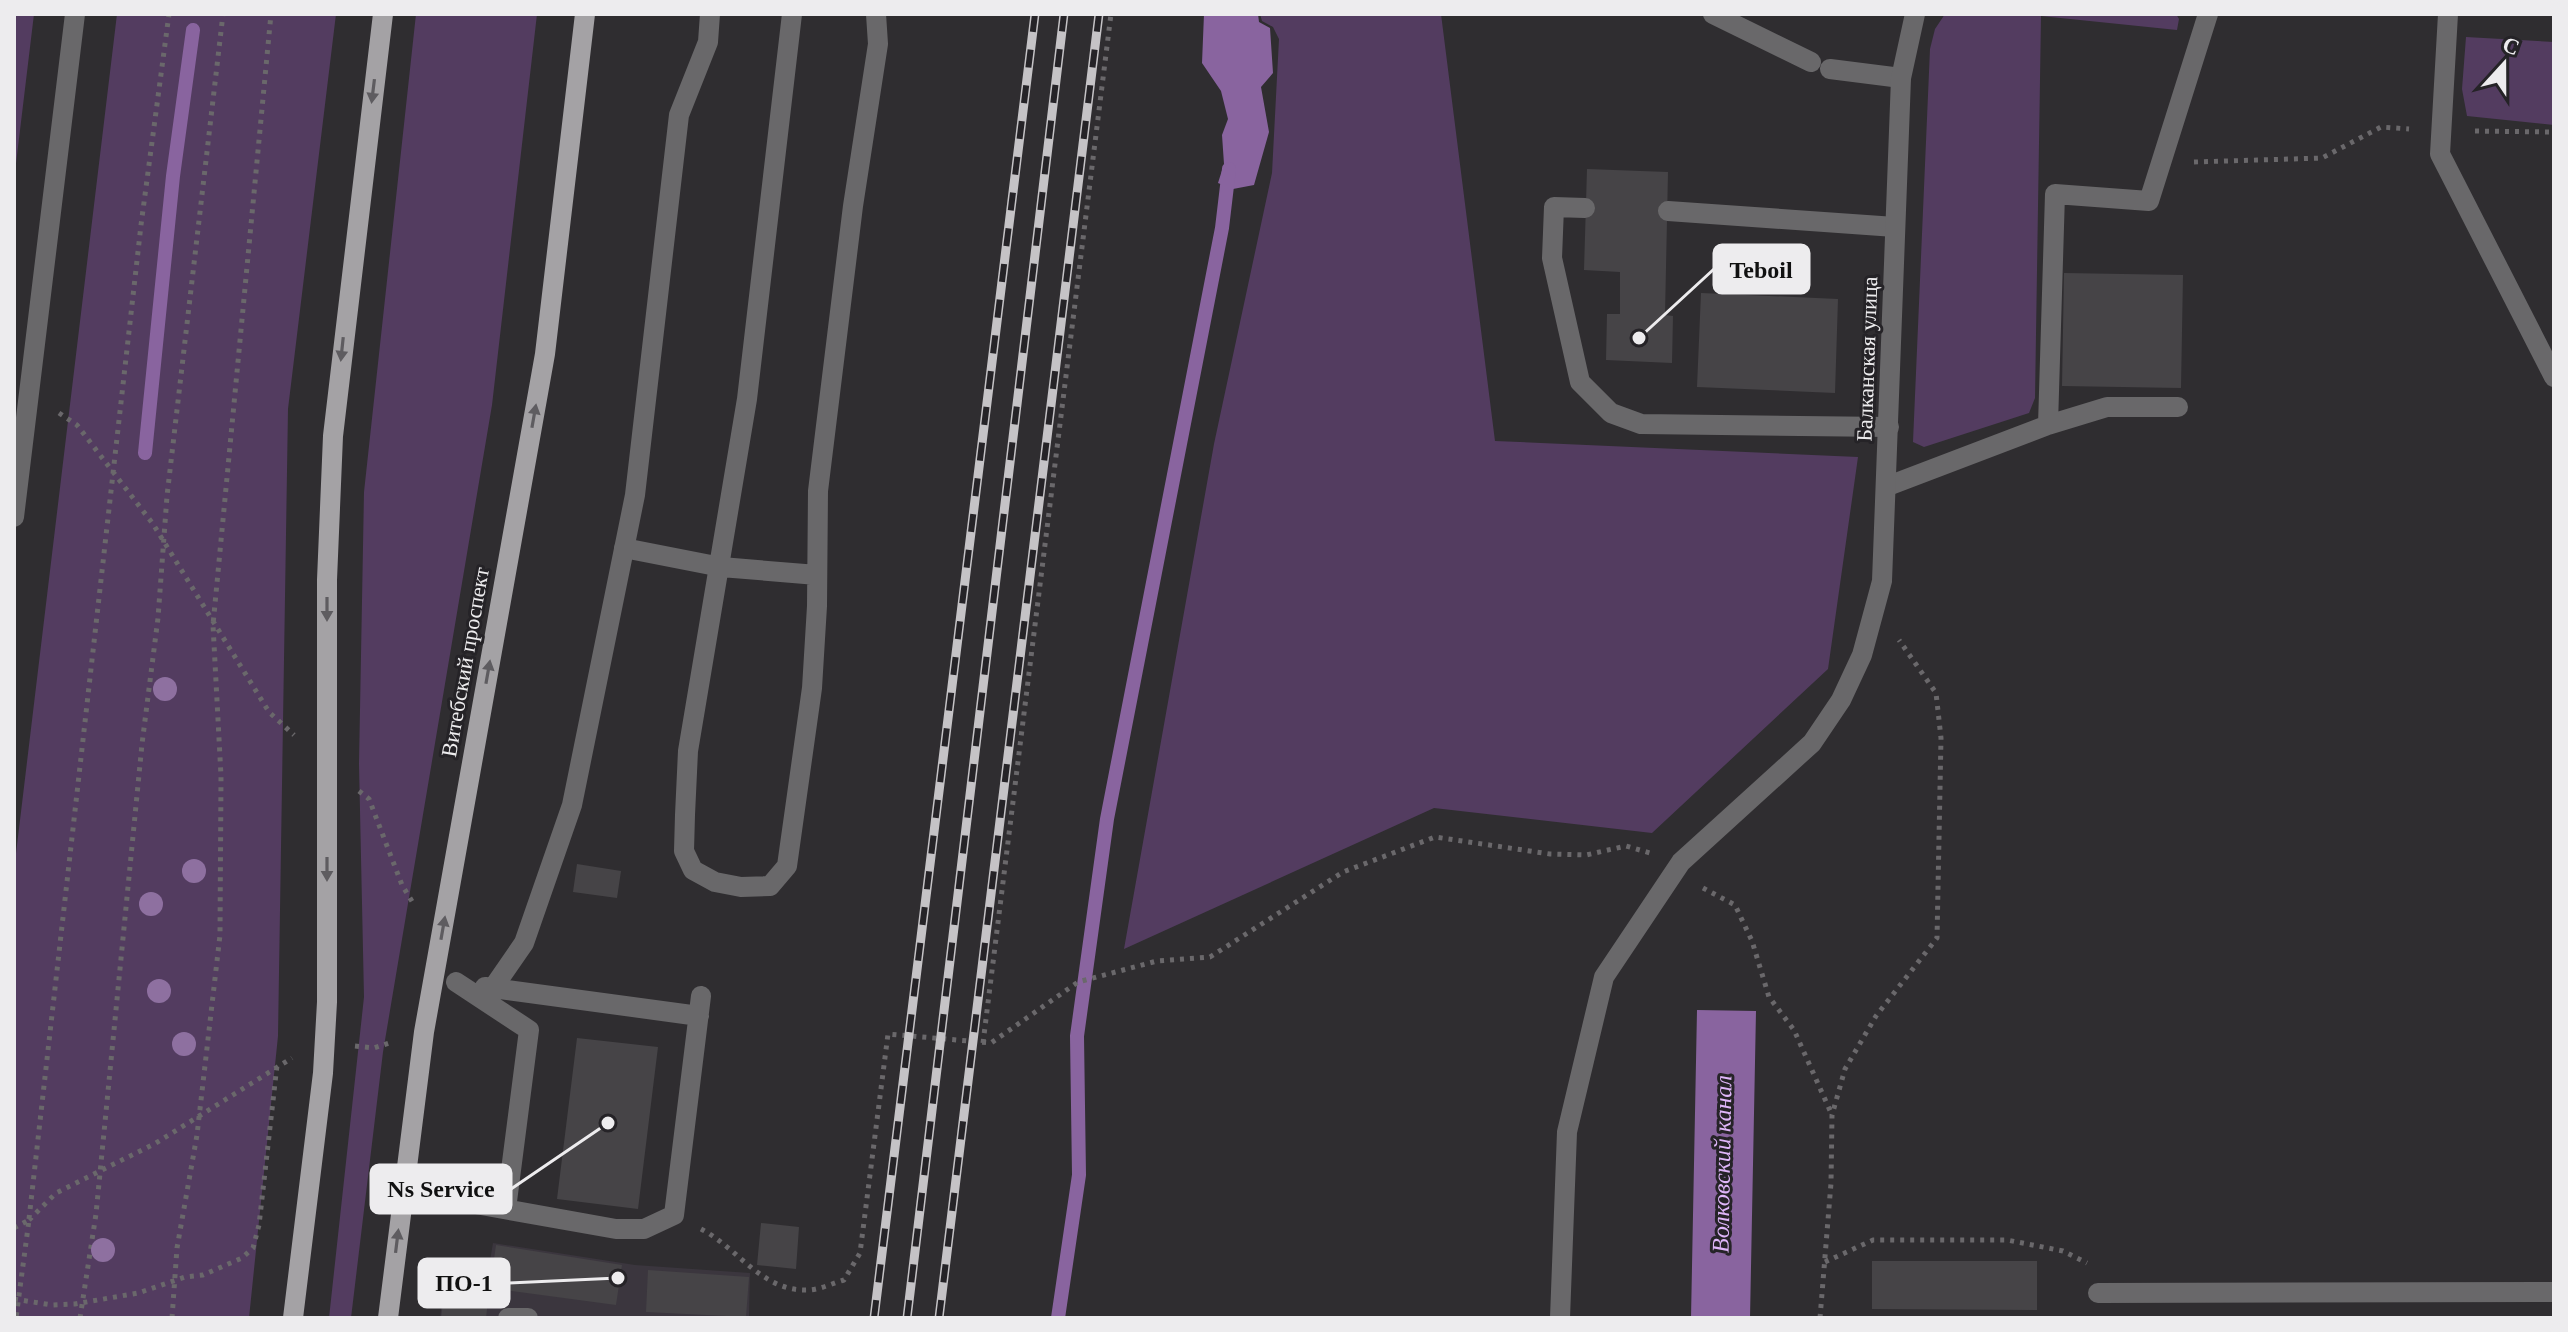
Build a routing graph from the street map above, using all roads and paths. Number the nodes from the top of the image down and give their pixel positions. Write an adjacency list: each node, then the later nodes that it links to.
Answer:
1 (75, 14): 23 (street)
2 (169, 14): 27 (path)
3 (223, 14): 30 (path)
4 (271, 14): 35 (path)
5 (383, 14): 36 (main road, one-way to 36)
6 (585, 14): 38 (main road, Витебский проспект, one-way to 6)
7 (710, 14): 31 (street)
8 (792, 14): 32 (street)
9 (876, 14): 33 (street)
10 (1111, 14): 45 (path)
11 (1713, 14): 15 (street)
12 (1915, 14): 15 (street, Балканская улица)
13 (2208, 14): 18 (street)
14 (2448, 14): 16 (street)
15 (1901, 78): 21 (street, Балканская улица)
16 (2441, 130): 17 (path); 18 (path); 22 (street)
17 (2554, 132)
18 (2161, 164): 25 (street)
19 (1585, 208): 26 (street)
20 (1668, 211): 21 (street)
21 (1895, 227): 26 (street, Балканская улица)
22 (2554, 377)
23 (29, 393): 27 (path); 29 (street)
24 (2178, 407): 25 (street)
25 (2048, 425): 28 (street)
26 (1889, 427): 28 (street, Балканская улица)
27 (114, 475): 30 (path); 54 (path)
28 (1888, 486): 34 (street, Балканская улица)
29 (14, 517)
30 (164, 543): 35 (path); 50 (path)
31 (624, 548): 32 (street); 41 (street)
32 (721, 567): 33 (street); 33 (street)
33 (817, 575)
34 (1876, 602): 37 (street, Балканская улица); 49 (path)
35 (213, 625): 36 (path); 48 (path)
36 (327, 765): 38 (path); 46 (main road, one-way to 46)
37 (1677, 868): 45 (path); 49 (path); 69 (street, Балканская улица)
38 (440, 945): 39 (main road, Витебский проспект)
39 (434, 979): 40 (street); 44 (main road, Витебский проспект)
40 (456, 982): 41 (street); 43 (street)
41 (493, 988): 42 (street)
42 (534, 993): 43 (street); 53 (street)
43 (529, 1030): 52 (street)
44 (424, 1032): 46 (path); 51 (main road, Витебский проспект)
45 (983, 1043): 53 (path)
46 (325, 1044): 47 (path); 65 (main road)
47 (277, 1064): 48 (path); 57 (path)
48 (200, 1113): 50 (path); 57 (path)
49 (1832, 1115): 56 (path)
50 (100, 1173): 54 (path); 61 (path)
51 (403, 1191): 52 (street); 66 (main road, Витебский проспект, one-way to 51)
52 (506, 1209): 53 (street)
53 (674, 1215)
54 (29, 1220): 55 (path); 60 (path)
55 (14, 1228)
56 (1825, 1262): 59 (path); 70 (path)
57 (175, 1280): 61 (path); 64 (path)
58 (2554, 1292): 59 (street)
59 (2098, 1293)
60 (16, 1299): 61 (path); 62 (path)
61 (82, 1303): 63 (path)
62 (16, 1318)
63 (80, 1318)
64 (172, 1318)
65 (293, 1318)
66 (388, 1318)
67 (508, 1318): 68 (street)
68 (528, 1318)
69 (1560, 1318)
70 (1820, 1318)

